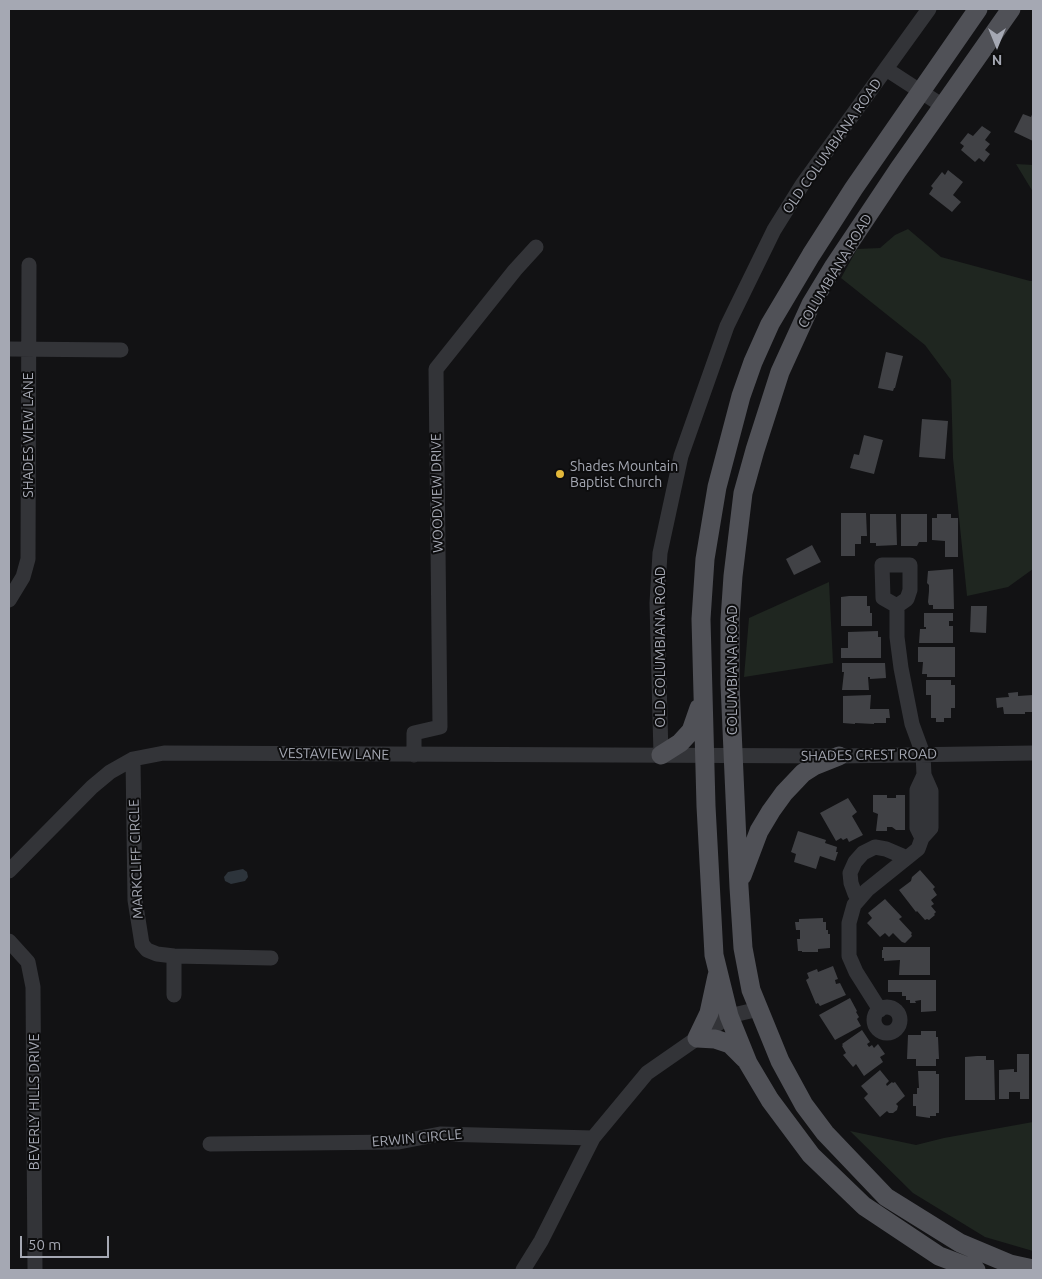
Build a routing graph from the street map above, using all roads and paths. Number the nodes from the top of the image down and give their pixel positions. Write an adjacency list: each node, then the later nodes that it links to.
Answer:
1 (929, 9): 4 (street, OLD COLUMBIANA ROAD)
2 (978, 9): 5 (main road, COLUMBIANA ROAD)
3 (1011, 9): 6 (main road, COLUMBIANA ROAD)
4 (886, 69): 5 (street); 22 (street, OLD COLUMBIANA ROAD)
5 (920, 93): 6 (street); 12 (main road, COLUMBIANA ROAD)
6 (943, 106): 13 (main road, COLUMBIANA ROAD)
7 (536, 246): 21 (street, WOODVIEW DRIVE)
8 (29, 265): 10 (street, SHADES VIEW LANE)
9 (9, 349): 10 (street)
10 (28, 349): 11 (street); 14 (street, SHADES VIEW LANE)
11 (121, 350)
12 (741, 396): 13 (main road); 16 (main road, COLUMBIANA ROAD)
13 (768, 405): 17 (main road, COLUMBIANA ROAD)
14 (9, 600)
15 (897, 606): 20 (street)
16 (701, 620): 17 (main road); 18 (main road, COLUMBIANA ROAD)
17 (730, 620): 24 (main road, COLUMBIANA ROAD)
18 (702, 697): 22 (main road); 23 (main road, COLUMBIANA ROAD)
19 (1033, 753): 20 (street, SHADES CREST ROAD)
20 (923, 754): 25 (street, SHADES CREST ROAD); 27 (street)
21 (414, 755): 22 (street, VESTAVIEW LANE); 26 (street, VESTAVIEW LANE)
22 (661, 755): 23 (street, VESTAVIEW LANE)
23 (704, 756): 24 (street, SHADES CREST ROAD); 34 (main road, COLUMBIANA ROAD)
24 (733, 756): 25 (street, SHADES CREST ROAD); 29 (main road, COLUMBIANA ROAD)
25 (839, 756): 29 (main road)
26 (133, 760): 28 (street, VESTAVIEW LANE); 32 (street, MARKCLIFF CIRCLE)
27 (907, 858): 30 (street); 30 (street)
28 (9, 872)
29 (739, 887): 36 (main road, COLUMBIANA ROAD)
30 (859, 899): 37 (street)
31 (9, 941): 44 (street, BEVERLY HILLS DRIVE)
32 (174, 956): 33 (street, MARKCLIFF CIRCLE); 35 (street)
33 (271, 958)
34 (718, 970): 38 (main road, COLUMBIANA ROAD); 39 (main road)
35 (174, 995)
36 (759, 1009): 38 (street); 43 (main road, COLUMBIANA ROAD)
37 (880, 1010)
38 (729, 1016): 39 (street); 40 (main road, COLUMBIANA ROAD)
39 (697, 1038): 40 (main road); 41 (street)
40 (748, 1063): 46 (main road, COLUMBIANA ROAD)
41 (594, 1138): 42 (street, ERWIN CIRCLE); 45 (street)
42 (210, 1144)
43 (1033, 1269)
44 (35, 1270)
45 (523, 1270)
46 (976, 1270)

